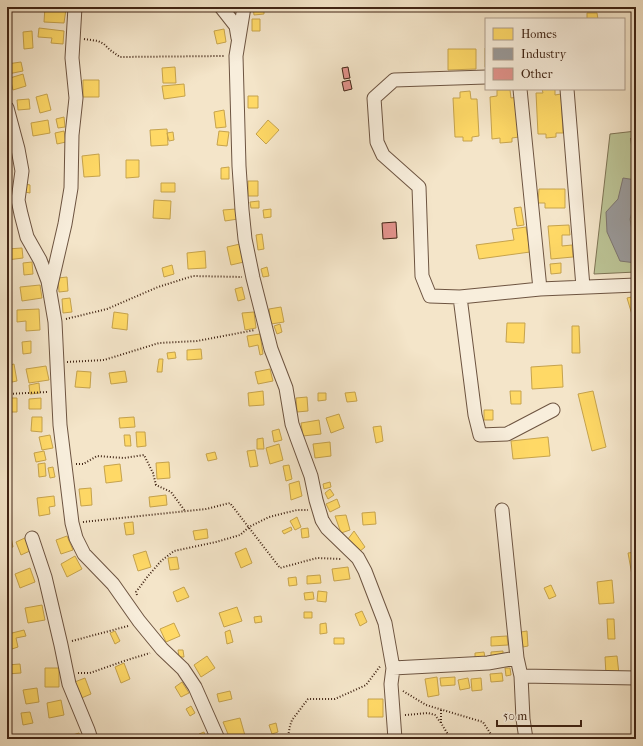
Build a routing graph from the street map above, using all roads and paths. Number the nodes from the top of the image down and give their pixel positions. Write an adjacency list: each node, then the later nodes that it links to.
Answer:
1 (75, 7): 4 (street)
2 (220, 7): 5 (street)
3 (244, 7): 5 (street)
4 (73, 36): 6 (path); 15 (street)
5 (238, 42): 6 (street)
6 (236, 56): 11 (street)
7 (485, 77): 16 (street)
8 (520, 90): 14 (street)
9 (567, 90): 13 (street)
10 (7, 108): 15 (street)
11 (253, 278): 17 (path); 18 (street)
12 (636, 285): 13 (street)
13 (583, 287): 14 (street)
14 (540, 289): 16 (street)
15 (50, 290): 17 (street)
16 (460, 297): 22 (street)
17 (55, 322): 19 (street)
18 (266, 328): 19 (path); 24 (street)
19 (57, 362): 20 (street)
20 (58, 391): 21 (path); 23 (street)
21 (7, 394)
22 (553, 410)
23 (65, 464): 26 (path); 27 (street)
24 (319, 510): 28 (path); 35 (street)
25 (502, 510): 36 (street)
26 (185, 511): 27 (path); 28 (path)
27 (72, 523): 32 (street)
28 (249, 528): 30 (path); 31 (path)
29 (32, 538): 33 (street)
30 (345, 559)
31 (137, 600)
32 (139, 621): 33 (path); 34 (street)
33 (61, 644): 38 (street)
34 (162, 649): 38 (path); 47 (street)
35 (390, 650): 37 (street); 45 (path)
36 (517, 658): 37 (street); 39 (street)
37 (393, 668): 41 (street)
38 (67, 673): 46 (street)
39 (520, 676): 40 (street); 53 (street)
40 (636, 678)
41 (392, 684): 42 (path); 43 (street)
42 (441, 710): 44 (path); 52 (path)
43 (393, 711): 44 (path); 50 (street)
44 (441, 723): 51 (path)
45 (288, 736): 48 (path); 49 (path)
46 (91, 739)
47 (218, 739)
48 (272, 739)
49 (311, 739)
50 (395, 739)
51 (449, 739)
52 (494, 739)
53 (526, 739)

